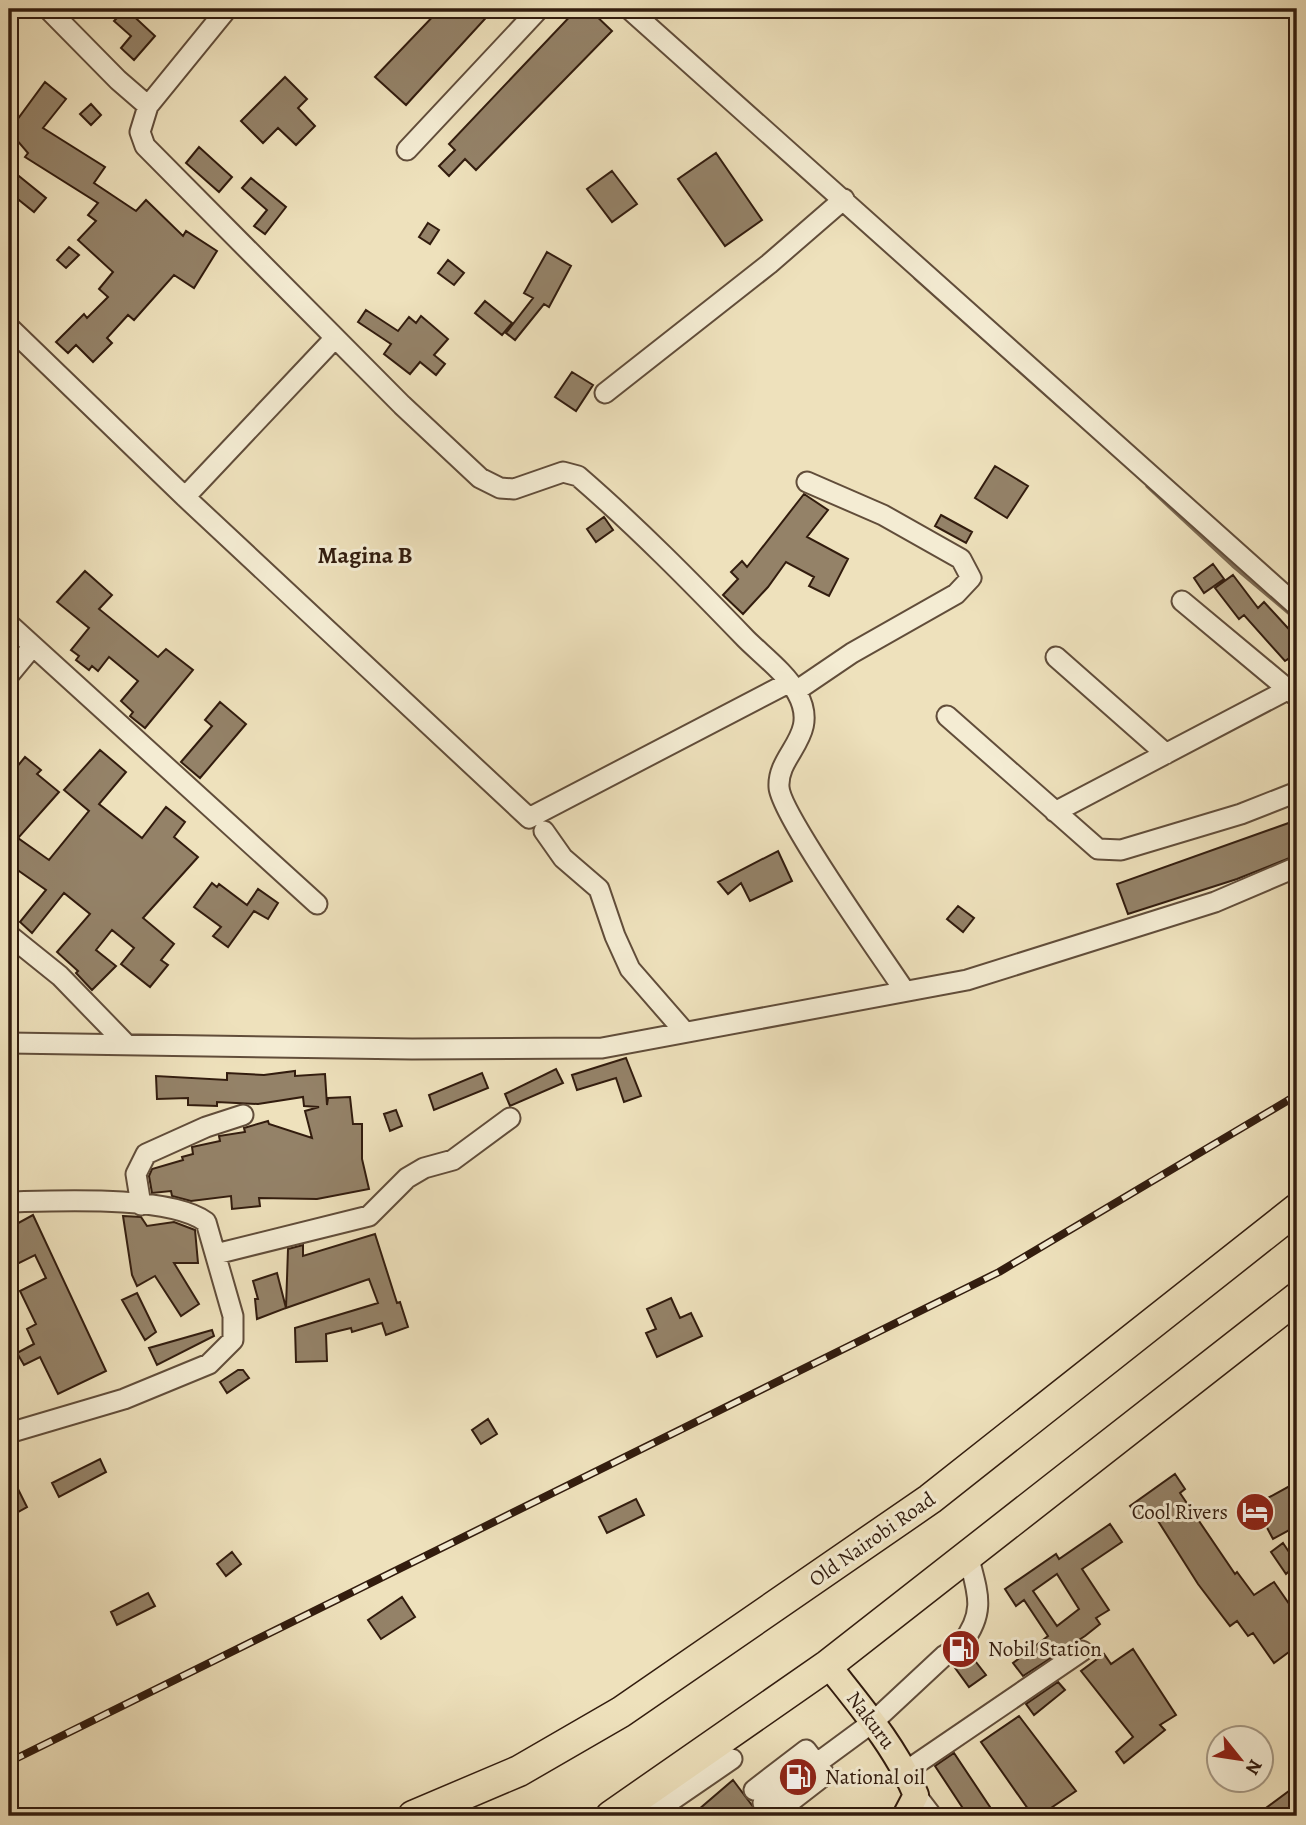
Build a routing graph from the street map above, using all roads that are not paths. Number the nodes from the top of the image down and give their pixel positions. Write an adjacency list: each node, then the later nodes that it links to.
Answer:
1 (48, 9): 5 (street)
2 (227, 9): 5 (street)
3 (539, 9): 6 (street)
4 (629, 9): 7 (street)
5 (148, 106): 9 (street)
6 (407, 150)
7 (844, 199): 10 (street); 14 (street)
8 (9, 327): 12 (street)
9 (335, 338): 12 (street); 19 (street)
10 (605, 393)
11 (807, 482): 19 (street)
12 (185, 497): 19 (street)
13 (1182, 601): 20 (street)
14 (1297, 607)
15 (9, 624): 16 (street)
16 (33, 646): 18 (street); 27 (street)
17 (1056, 657): 22 (street)
18 (9, 675)
19 (792, 687): 29 (street)
20 (1292, 693): 22 (street)
21 (947, 716): 24 (street)
22 (1167, 754): 24 (street)
23 (1297, 792): 24 (street)
24 (1055, 812)
25 (544, 831): 30 (street)
26 (1297, 867): 29 (street)
27 (317, 905)
28 (9, 935): 32 (street)
29 (904, 990): 30 (street)
30 (684, 1031): 32 (street)
31 (9, 1043): 32 (street)
32 (127, 1045)
33 (243, 1115): 36 (street)
34 (510, 1118): 38 (street)
35 (9, 1202): 36 (street)
36 (141, 1205): 38 (street)
37 (1292, 1224): 52 (highway, Old Nairobi Road)
38 (216, 1254): 40 (street)
39 (1297, 1298): 41 (highway)
40 (9, 1433)
41 (968, 1555): 42 (street); 45 (highway)
42 (962, 1643)
43 (1082, 1651): 49 (street)
44 (945, 1655): 46 (street)
45 (828, 1665): 46 (main road, Nakuru); 53 (highway)
46 (873, 1722): 48 (street); 49 (main road, Nakuru)
47 (732, 1759): 54 (street)
48 (816, 1762): 50 (street); 50 (street)
49 (906, 1771): 51 (main road, Nakuru)
50 (763, 1803)
51 (910, 1806): 55 (street)
52 (413, 1816)
53 (611, 1816)
54 (649, 1816)
55 (932, 1816)

